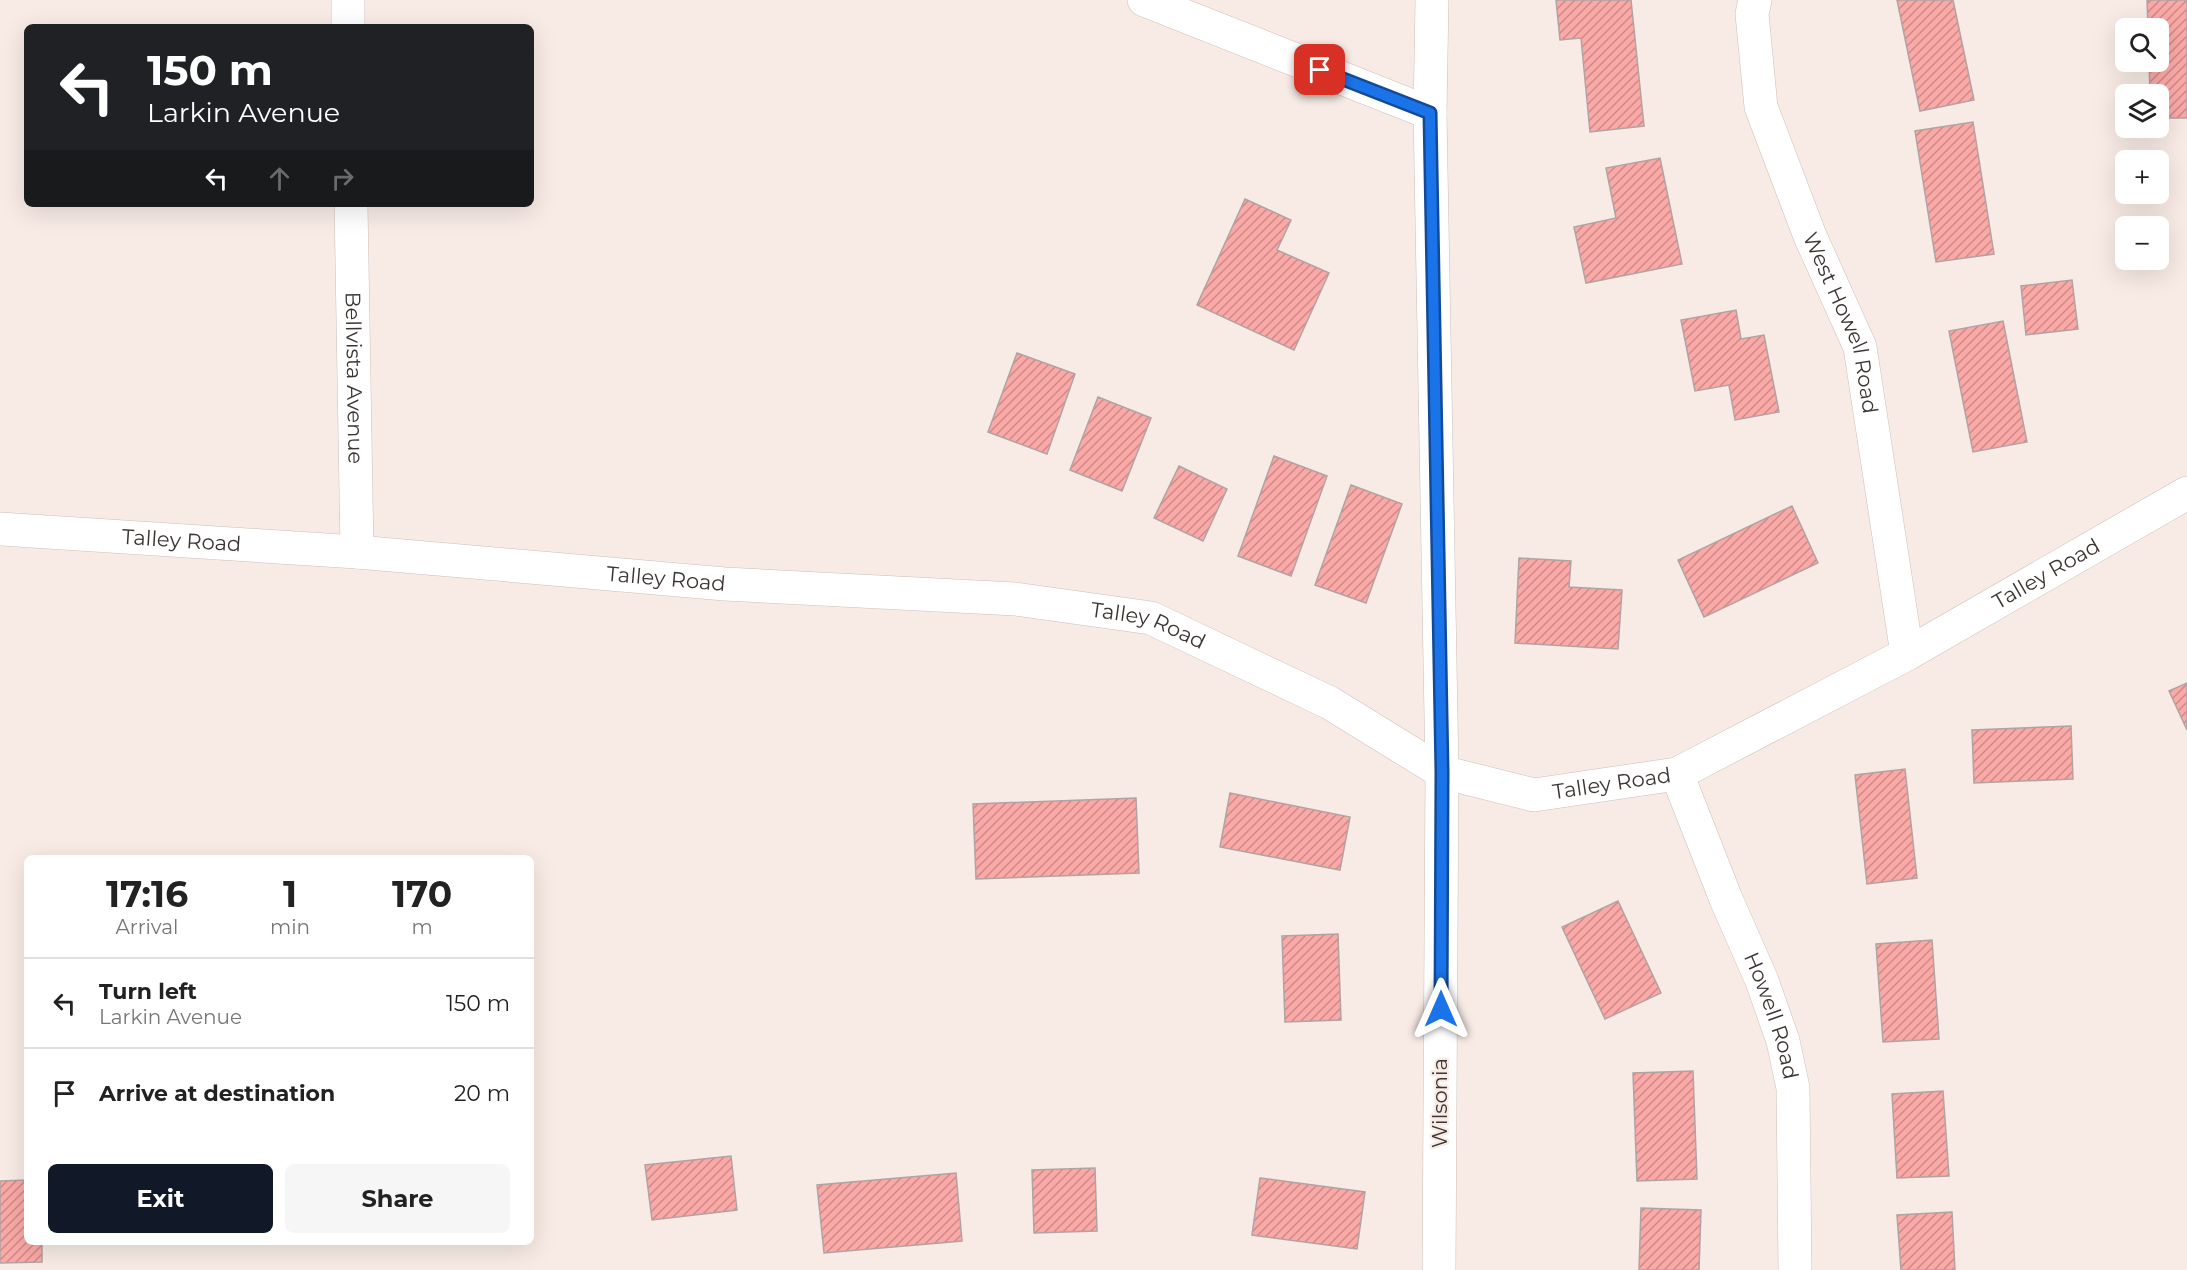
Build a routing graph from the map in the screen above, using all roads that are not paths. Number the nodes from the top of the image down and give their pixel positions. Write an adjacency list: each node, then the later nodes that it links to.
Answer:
1 (348, 0): 5 (street)
2 (1144, 0): 6 (street)
3 (1432, 0): 6 (street, Wilsonia)
4 (1755, 0): 11 (street, West Howell Road)
5 (348, 24)
6 (1430, 113): 12 (street, Wilsonia)
7 (351, 207): 10 (street, Bellvista Avenue)
8 (2187, 493): 11 (street, Talley Road)
9 (0, 528): 10 (street, Talley Road)
10 (357, 552): 12 (street, Talley Road)
11 (1907, 654): 13 (street, Talley Road)
12 (1442, 772): 13 (street, Talley Road); 14 (street, Wilsonia)
13 (1677, 774): 15 (street, Howell Road)
14 (1439, 1270)
15 (1795, 1270)

